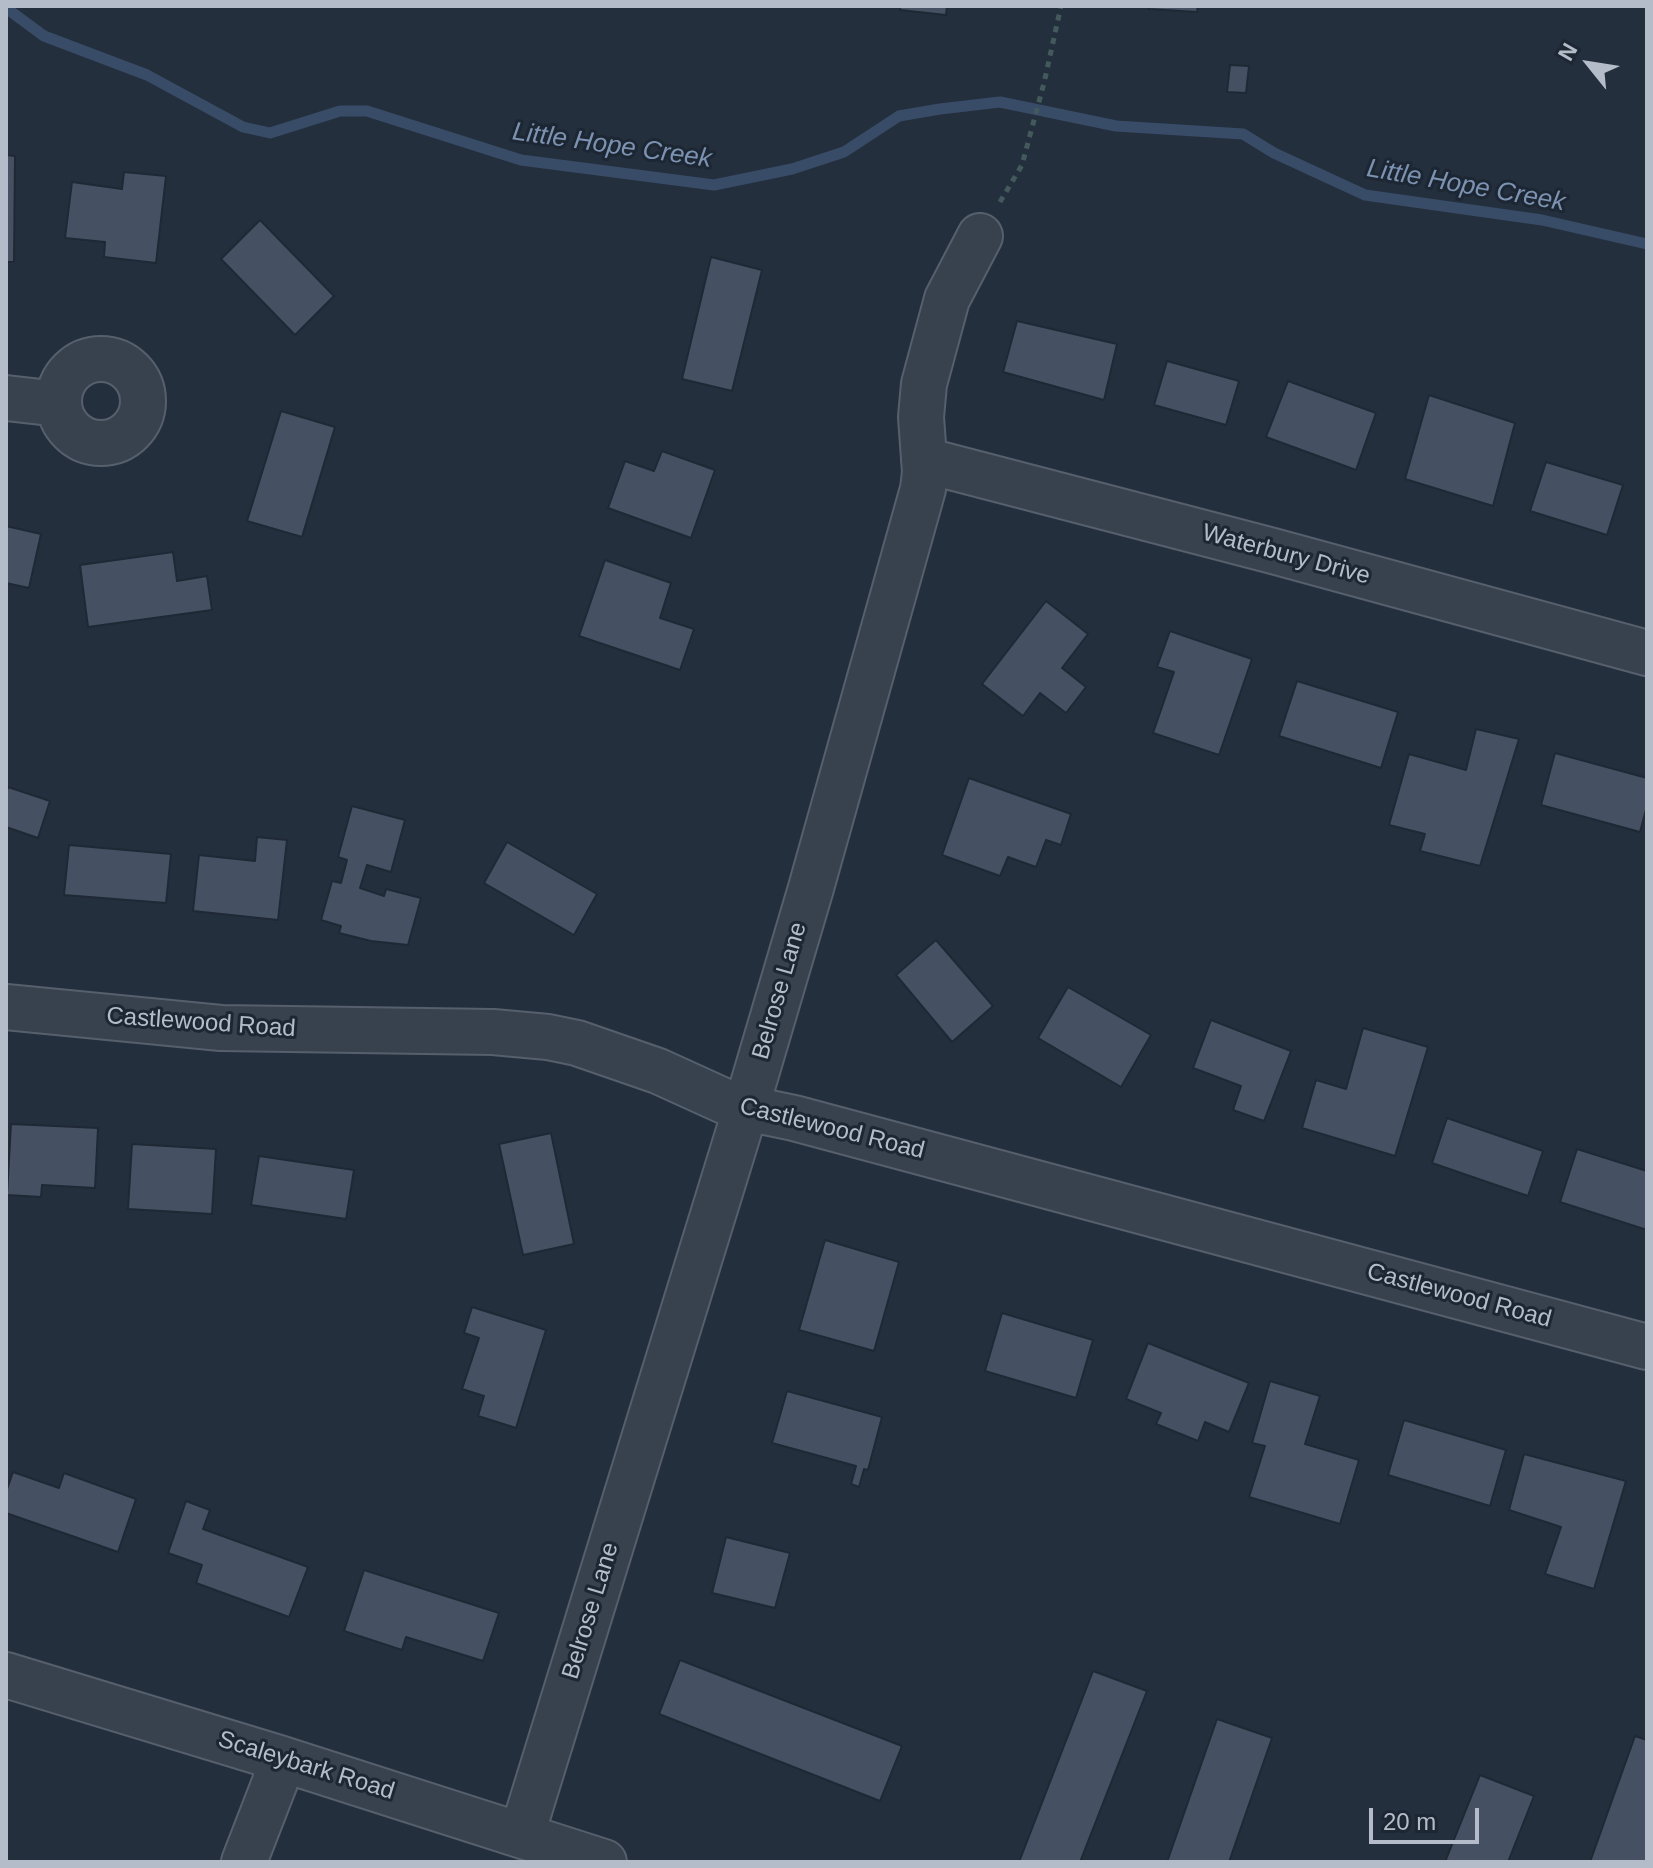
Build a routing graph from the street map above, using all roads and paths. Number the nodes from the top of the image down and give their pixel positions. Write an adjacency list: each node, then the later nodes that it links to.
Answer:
1 (1061, 6): 2 (path)
2 (1022, 165)
3 (980, 236): 6 (street, Belrose Lane)
4 (6, 398): 5 (street)
5 (59, 404)
6 (924, 460): 7 (street, Waterbury Drive); 9 (street, Belrose Lane)
7 (1647, 653)
8 (6, 1007): 9 (street, Castlewood Road)
9 (746, 1108): 10 (street, Castlewood Road); 13 (street, Belrose Lane)
10 (1647, 1347)
11 (6, 1675): 12 (street, Scaleybark Road)
12 (279, 1758): 13 (street, Scaleybark Road); 14 (street)
13 (522, 1834): 15 (street, Scaleybark Road)
14 (244, 1862)
15 (604, 1862)

